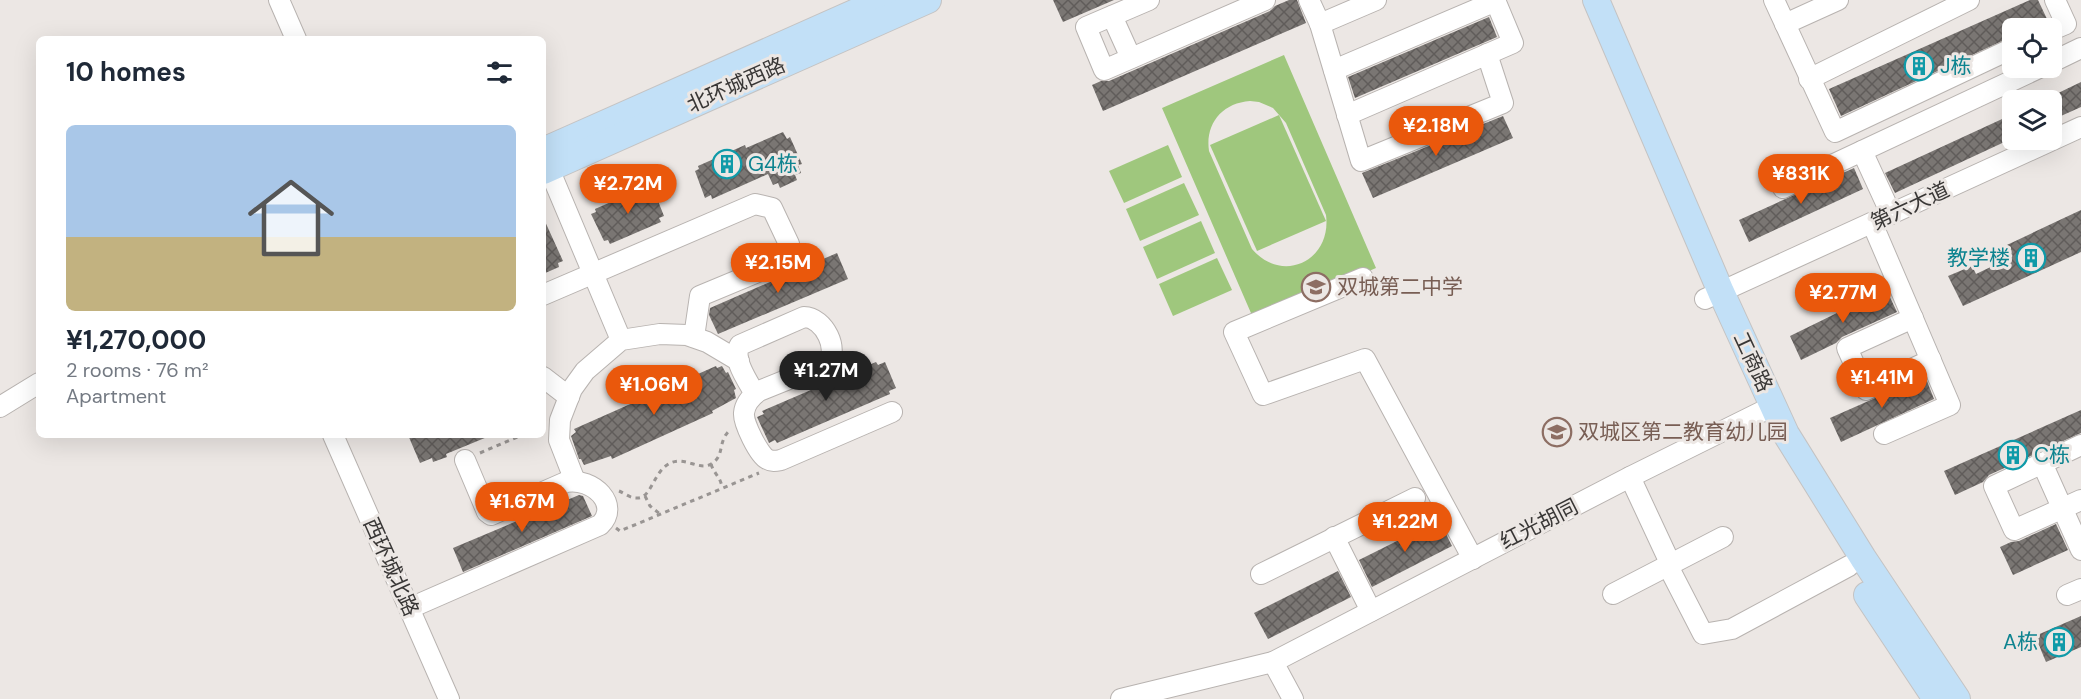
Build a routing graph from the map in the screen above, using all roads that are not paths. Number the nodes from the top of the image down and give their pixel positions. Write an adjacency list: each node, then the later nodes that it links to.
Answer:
1 (279, 0): 19 (street)
2 (883, 0): 31 (main road, 北环城西路)
3 (928, 0): 32 (main road, 北环城西路)
4 (1149, 0): 15 (street)
5 (1265, 0): 24 (street)
6 (1309, 0): 16 (street)
7 (1376, 0): 16 (street)
8 (1496, 0): 22 (street); 25 (street)
9 (1577, 0): 40 (main road, 工商路)
10 (1596, 0): 40 (main road, 工商路)
11 (1774, 0): 17 (street)
12 (1839, 0): 17 (street)
13 (1970, 0): 27 (street)
14 (2055, 0): 18 (street)
15 (1112, 16): 24 (street); 24 (street)
16 (1320, 24): 25 (street)
17 (1785, 24): 27 (street)
18 (2066, 26)
19 (295, 36)
20 (2081, 48): 23 (street)
21 (2002, 53): 27 (street)
22 (1487, 54): 28 (street); 28 (street)
23 (2062, 57)
24 (1131, 58)
25 (1334, 70): 28 (street)
26 (2018, 78): 30 (street)
27 (1809, 79)
28 (1347, 115)
29 (2081, 127): 35 (street, 第六大道)
30 (1862, 151): 34 (street); 35 (street)
31 (546, 160)
32 (546, 160)
33 (546, 166): 37 (street)
34 (1775, 172)
35 (1891, 214): 36 (street, 第六大道)
36 (1872, 223): 40 (street, 第六大道); 41 (street)
37 (593, 274): 39 (street); 42 (street); 43 (street)
38 (1363, 278): 66 (street)
39 (546, 294)
40 (1713, 296): 51 (main road, 工商路)
41 (1913, 318): 44 (street); 44 (street)
42 (694, 337): 43 (street); 45 (street)
43 (621, 339): 49 (street)
44 (1931, 360): 53 (street)
45 (739, 361): 48 (street); 48 (street)
46 (546, 379): 49 (street)
47 (36, 385): 50 (street)
48 (755, 394): 52 (street)
49 (569, 397): 59 (street)
50 (0, 406)
51 (1765, 410): 58 (street, 红光胡同); 68 (main road, 工商路); 78 (main road, 工商路)
52 (892, 412)
53 (1884, 434)
54 (334, 438): 71 (street, 西环城北路)
55 (2081, 446): 57 (street)
56 (465, 460): 59 (street)
57 (2042, 464): 62 (street); 62 (street)
58 (1630, 477): 66 (street, 红光胡同); 67 (street)
59 (575, 481): 71 (street)
60 (1414, 498): 63 (street)
61 (2081, 500): 62 (street)
62 (2062, 508): 65 (street)
63 (1334, 537): 69 (street); 72 (street)
64 (1723, 537): 67 (street)
65 (2081, 550)
66 (1473, 559): 72 (street, 红光胡同)
67 (1670, 565): 68 (street); 70 (street)
68 (1849, 566): 77 (main road, 工商路)
69 (1261, 574)
70 (1613, 594)
71 (410, 608): 74 (street, 西环城北路)
72 (1371, 611): 73 (street, 红光胡同)
73 (1274, 662): 75 (street, 红光胡同); 76 (street)
74 (449, 699)
75 (1121, 699)
76 (1293, 699)
77 (1936, 699)
78 (1957, 699)

